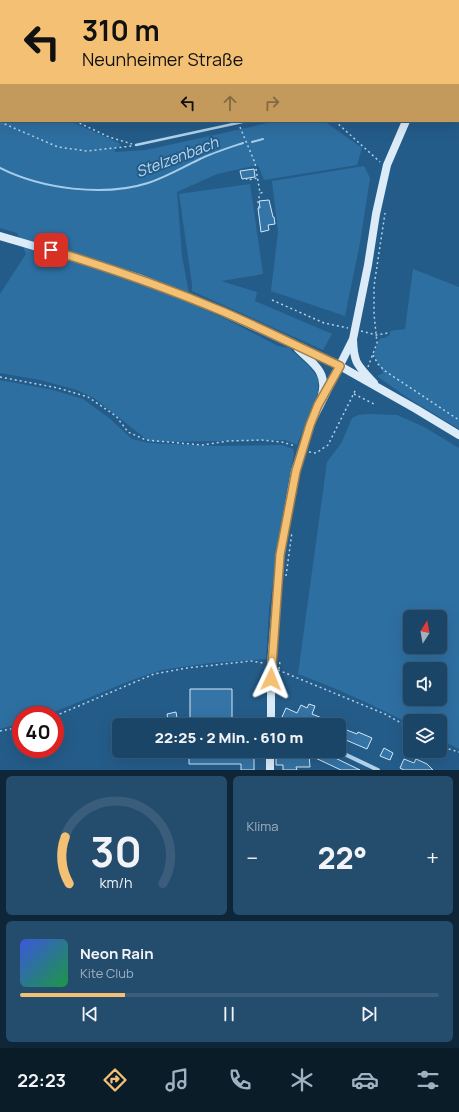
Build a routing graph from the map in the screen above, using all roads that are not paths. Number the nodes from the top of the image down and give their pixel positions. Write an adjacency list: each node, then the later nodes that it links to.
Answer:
1 (238, 122): 3 (lane)
2 (406, 122): 5 (street)
3 (136, 145)
4 (0, 236): 6 (street)
5 (353, 339): 7 (street); 8 (street)
6 (292, 344): 7 (street); 9 (street)
7 (340, 366): 8 (street); 9 (street)
8 (379, 388): 10 (street)
9 (318, 405): 11 (street)
10 (459, 435)
11 (271, 718)
12 (346, 755): 15 (street)
13 (270, 758): 14 (street)
14 (270, 770)
15 (378, 770)

